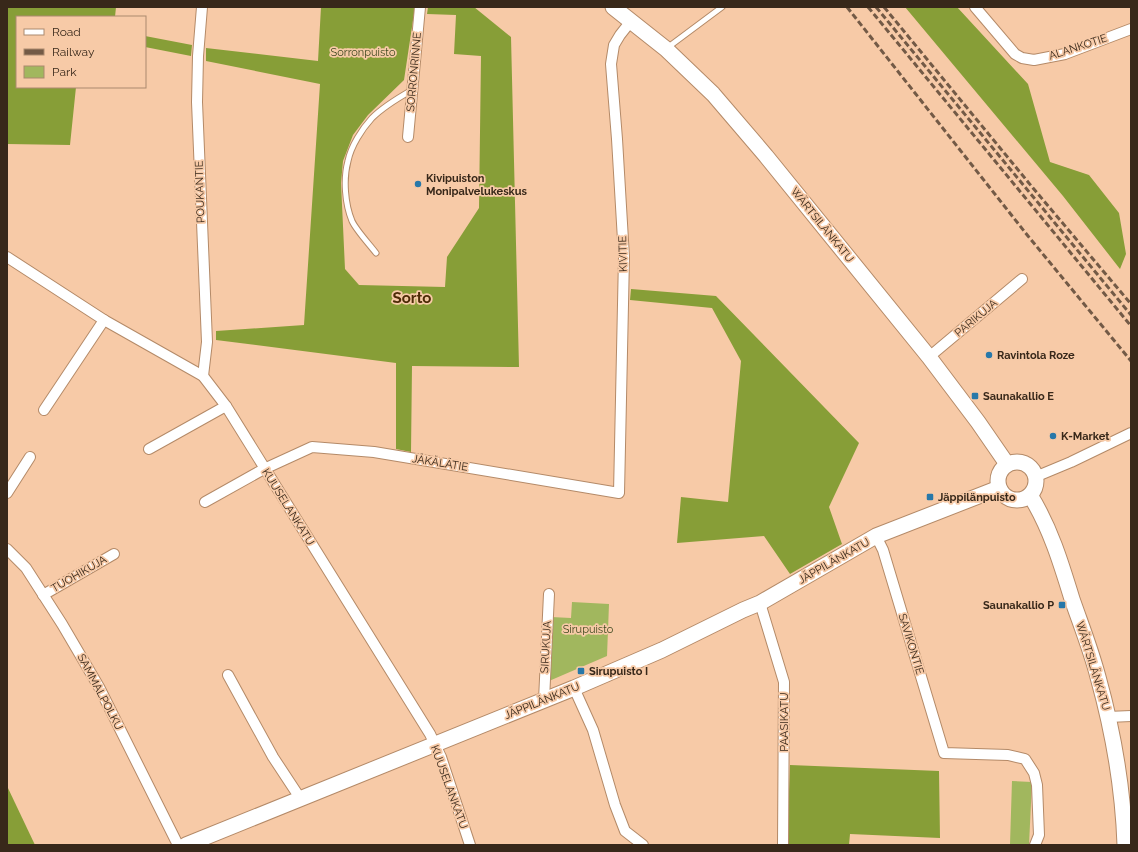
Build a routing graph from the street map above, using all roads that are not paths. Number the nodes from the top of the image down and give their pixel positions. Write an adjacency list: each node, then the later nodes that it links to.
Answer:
1 (202, 7): 16 (street, POUKANTIE)
2 (420, 7): 9 (street, SORRONRINNE)
3 (613, 7): 6 (street, WÄRTSILÄNKATU)
4 (722, 7): 8 (lane)
5 (976, 7): 7 (street, ALANKOTIE)
6 (631, 21): 8 (street, WÄRTSILÄNKATU); 26 (street, KIVITIE)
7 (1131, 29)
8 (666, 49): 15 (street, WÄRTSILÄNKATU)
9 (412, 90): 10 (street, SORRONRINNE); 11 (lane)
10 (408, 136)
11 (376, 253)
12 (7, 257): 14 (street, KUUSELANKATU)
13 (1022, 279): 15 (street, PARIKUJA)
14 (104, 320): 16 (street, KUUSELANKATU); 18 (street)
15 (929, 357): 22 (street, WÄRTSILÄNKATU)
16 (203, 376): 17 (street, KUUSELANKATU)
17 (226, 406): 20 (street); 23 (street, KUUSELANKATU)
18 (44, 410)
19 (1131, 433): 24 (street)
20 (149, 449)
21 (30, 457): 27 (street)
22 (1007, 464): 24 (street); 25 (street)
23 (264, 469): 26 (street, JÄKÄLÄTIE); 29 (street, JÄKÄLÄTIE); 41 (street, KUUSELANKATU)
24 (1036, 477): 28 (street)
25 (999, 488): 28 (street); 30 (street, JÄPPILÄNKATU)
26 (620, 493)
27 (7, 494)
28 (1030, 495): 40 (street, WÄRTSILÄNKATU)
29 (205, 502)
30 (876, 536): 35 (street, JÄPPILÄNKATU); 48 (street, SAVIKONTIE)
31 (7, 549): 34 (street, SAMMALPOLKU)
32 (114, 554): 34 (street, TUOHIKUJA)
33 (549, 594): 38 (street, SIRUKUJA)
34 (43, 595): 43 (street, SAMMALPOLKU)
35 (760, 603): 37 (street, JÄPPILÄNKATU); 47 (street, PAASIKATU)
36 (228, 675): 42 (street)
37 (574, 688): 38 (street, JÄPPILÄNKATU); 46 (street)
38 (544, 700): 41 (street, JÄPPILÄNKATU)
39 (1131, 716): 40 (street)
40 (1108, 717): 49 (street, WÄRTSILÄNKATU)
41 (435, 745): 42 (street, JÄPPILÄNKATU); 45 (street, KUUSELANKATU)
42 (300, 798): 44 (street, JÄPPILÄNKATU)
43 (178, 845)
44 (186, 845)
45 (470, 845)
46 (643, 845)
47 (783, 845)
48 (1035, 845)
49 (1125, 845)

